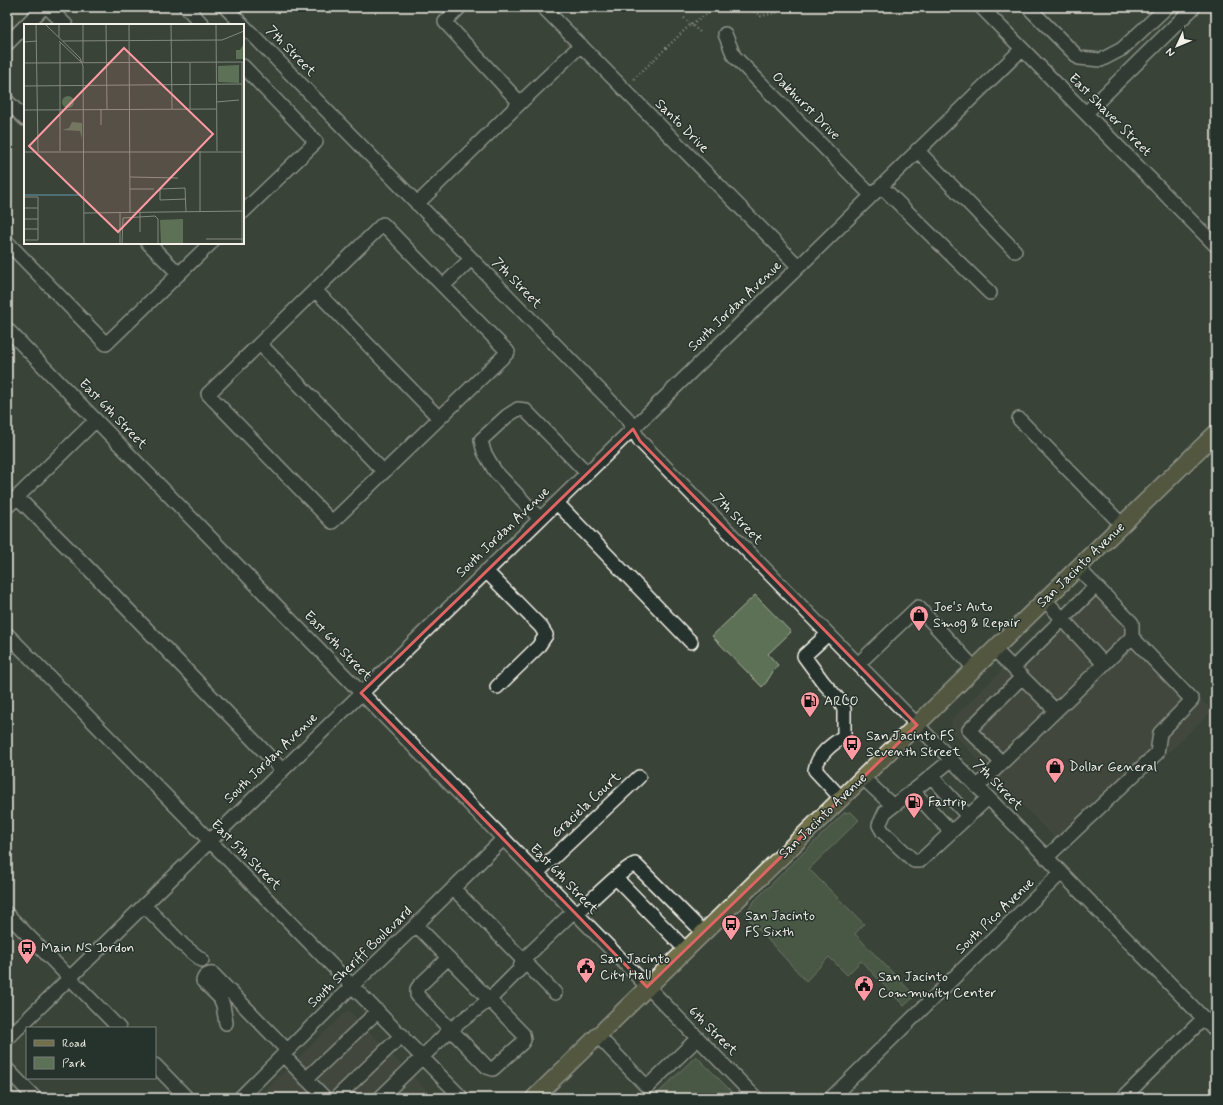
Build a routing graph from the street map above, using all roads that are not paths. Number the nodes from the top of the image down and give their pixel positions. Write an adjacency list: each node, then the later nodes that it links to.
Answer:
1 (44, 7): 12 (street)
2 (47, 7): 13 (street)
3 (186, 7): 14 (street)
4 (225, 7): 11 (street, 7th Street)
5 (460, 7): 23 (street)
6 (543, 7): 19 (street, Santo Drive)
7 (981, 7): 20 (street, East Shaver Street)
8 (1028, 7): 9 (street)
9 (1167, 7)
10 (1194, 7): 24 (street)
11 (238, 23)
12 (26, 24)
13 (65, 24)
14 (202, 24)
15 (24, 26): 18 (street)
16 (244, 29): 28 (street, 7th Street)
17 (725, 34): 27 (street, Oakhurst Drive)
18 (7, 44)
19 (581, 45): 23 (street); 36 (street, Santo Drive)
20 (1022, 49): 24 (street, East Shaver Street); 26 (street, South Jordan Avenue)
21 (244, 67): 29 (street)
22 (7, 101): 25 (street)
23 (520, 103): 28 (street)
24 (1086, 113): 33 (street, East Shaver Street)
25 (24, 118)
26 (917, 150): 27 (street, South Jordan Avenue); 34 (street)
27 (876, 190): 36 (street, South Jordan Avenue); 40 (street, Oakhurst Drive)
28 (417, 204): 35 (street, 7th Street)
29 (245, 207)
30 (7, 242): 37 (street)
31 (149, 244): 37 (street)
32 (210, 244): 37 (street)
33 (1216, 246)
34 (1015, 251)
35 (471, 259): 38 (street); 46 (street, 7th Street)
36 (798, 266): 46 (street, South Jordan Avenue)
37 (179, 274)
38 (443, 286): 39 (street); 43 (street)
39 (315, 290): 42 (street); 43 (street)
40 (990, 293)
41 (7, 329): 44 (street, East 6th Street)
42 (260, 344): 48 (street); 48 (street)
43 (439, 418): 48 (street)
44 (96, 420): 50 (street); 71 (street, East 6th Street)
45 (1019, 420): 54 (street)
46 (633, 429): 49 (street, South Jordan Avenue); 61 (street, 7th Street)
47 (1216, 433): 54 (main road, San Jacinto Avenue)
48 (384, 472)
49 (587, 473): 51 (street, South Jordan Avenue); 53 (street)
50 (17, 497): 52 (street); 76 (street)
51 (557, 503): 53 (street, South Jordan Avenue); 63 (street)
52 (7, 507)
53 (540, 519): 56 (street, South Jordan Avenue)
54 (1122, 525): 55 (main road, San Jacinto Avenue)
55 (1078, 568): 57 (street); 58 (main road, San Jacinto Avenue)
56 (486, 571): 70 (street); 71 (street, South Jordan Avenue)
57 (1096, 586): 59 (street); 62 (street)
58 (1045, 600): 59 (street); 64 (main road, San Jacinto Avenue)
59 (1063, 619): 66 (street); 68 (street)
60 (7, 634): 88 (street, East 5th Street)
61 (828, 634): 65 (street, 7th Street); 82 (street)
62 (1132, 637): 66 (street); 89 (street)
63 (691, 642)
64 (994, 649): 67 (main road, San Jacinto Avenue); 68 (street)
65 (858, 664): 67 (street); 73 (street, 7th Street)
66 (1104, 664): 72 (street)
67 (974, 668): 73 (main road, San Jacinto Avenue)
68 (1013, 668): 69 (street)
69 (1022, 677): 72 (street); 75 (street)
70 (497, 687)
71 (361, 693): 76 (street, South Jordan Avenue); 87 (street, East 6th Street)
72 (1056, 711): 75 (street)
73 (917, 725): 74 (street, 7th Street); 79 (main road, San Jacinto Avenue)
74 (951, 760): 77 (street); 80 (street, 7th Street)
75 (1002, 763): 80 (street)
76 (282, 770): 88 (street, South Jordan Avenue)
77 (931, 776): 81 (street); 85 (street)
78 (639, 777): 90 (street, Graciela Court)
79 (862, 777): 82 (main road, San Jacinto Avenue); 84 (street)
80 (977, 787): 83 (street, 7th Street)
81 (914, 791): 84 (street); 86 (street)
82 (841, 798): 98 (main road, San Jacinto Avenue)
83 (988, 798): 85 (street); 89 (street, 7th Street)
84 (893, 806): 86 (street)
85 (968, 816): 86 (street)
86 (951, 832)
87 (503, 839): 90 (street, East 6th Street); 93 (street, South Sheriff Boulevard)
88 (209, 841): 94 (street, South Jordan Avenue); 104 (street, East 5th Street)
89 (1046, 858): 91 (street, 7th Street)
90 (537, 873): 95 (street, East 6th Street)
91 (1061, 873): 109 (street, 7th Street); 132 (street, South Pico Avenue)
92 (616, 878): 95 (street); 98 (street); 99 (street)
93 (453, 888): 97 (street, South Sheriff Boulevard); 102 (street)
94 (144, 905): 101 (street); 103 (street, South Jordan Avenue)
95 (575, 913): 102 (street); 105 (street, East 6th Street)
96 (7, 914): 103 (street)
97 (416, 925): 100 (street); 104 (street, South Sheriff Boulevard)
98 (703, 932): 99 (main road, San Jacinto Avenue)
99 (685, 950): 105 (main road, San Jacinto Avenue)
100 (448, 958): 107 (street); 112 (street)
101 (202, 960)
102 (523, 960): 106 (street); 107 (street)
103 (70, 978): 111 (street); 117 (street, South Jordan Avenue)
104 (353, 985): 108 (street, East 5th Street); 118 (street, South Sheriff Boulevard)
105 (647, 987): 115 (main road, San Jacinto Avenue); 116 (street, 6th Street)
106 (554, 993)
107 (489, 1000): 112 (street); 112 (street)
108 (378, 1011): 114 (street, East 5th Street); 122 (street)
109 (1204, 1018): 113 (street, 7th Street); 133 (street)
110 (226, 1023): 118 (street)
111 (118, 1027)
112 (451, 1029): 119 (street)
113 (1216, 1030)
114 (402, 1035): 119 (street, East 5th Street); 127 (street)
115 (597, 1035): 116 (street); 130 (main road, San Jacinto Avenue)
116 (698, 1038): 131 (street, 6th Street)
117 (7, 1039)
118 (285, 1053): 122 (street); 125 (street, South Sheriff Boulevard)
119 (422, 1057): 128 (street); 129 (street, East 5th Street)
120 (156, 1066): 124 (street)
121 (7, 1069): 123 (street)
122 (306, 1079): 126 (street)
123 (35, 1098)
124 (187, 1098)
125 (240, 1098)
126 (325, 1098)
127 (336, 1098)
128 (380, 1098)
129 (462, 1098)
130 (534, 1098)
131 (756, 1098)
132 (831, 1098)
133 (1123, 1098)

